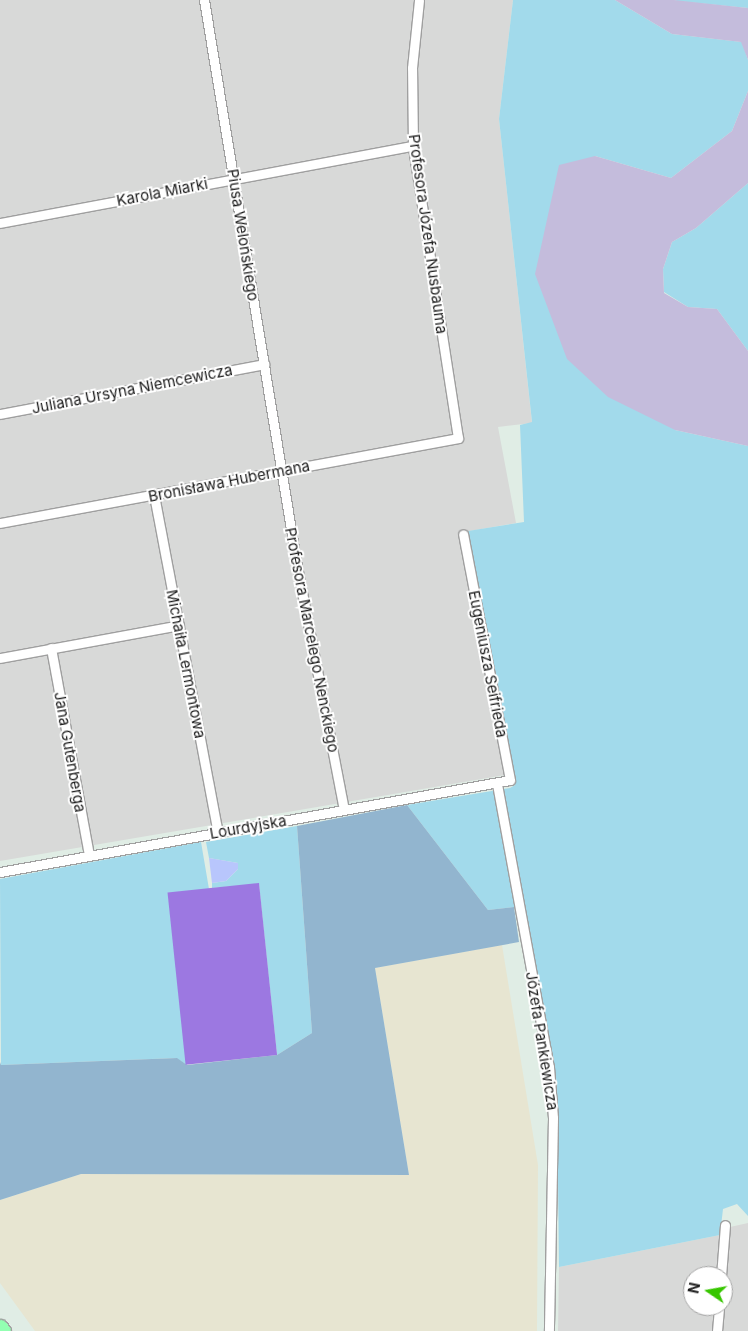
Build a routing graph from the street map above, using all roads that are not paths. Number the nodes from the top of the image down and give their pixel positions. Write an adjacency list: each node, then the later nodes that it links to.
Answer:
1 (204, 0): 4 (street, Piusa Welońskiego)
2 (418, 0): 3 (street, Profesora Józefa Nusbauma)
3 (413, 146): 4 (street, Karola Miarki); 8 (street, Profesora Józefa Nusbauma)
4 (234, 178): 5 (street, Karola Miarki); 6 (street, Piusa Welońskiego)
5 (0, 223)
6 (264, 364): 7 (street, Juliana Ursyna Niemcewicza); 9 (street, Piusa Welońskiego)
7 (0, 414)
8 (458, 438): 9 (street, Bronisława Hubermana)
9 (281, 471): 10 (street, Bronisława Hubermana); 17 (street, Profesora Marcelego Nenckiego)
10 (154, 495): 11 (street, Bronisława Hubermana); 13 (street, Michaiła Lermontowa)
11 (0, 523)
12 (463, 534): 16 (street, Eugeniusza Seifrieda)
13 (179, 625): 14 (street); 18 (street, Michaiła Lermontowa)
14 (51, 648): 15 (street); 19 (street, Jana Gutenberga)
15 (0, 658)
16 (497, 784): 17 (street, Lourdyjska); 26 (street, Józefa Pankiewicza)
17 (344, 809): 18 (street, Lourdyjska)
18 (218, 833): 19 (street, Lourdyjska)
19 (88, 856): 20 (street, Lourdyjska)
20 (0, 872)
21 (725, 1226): 22 (street)
22 (722, 1266)
23 (718, 1316): 27 (street)
24 (0, 1327): 25 (main road)
25 (3, 1331)
26 (549, 1331)
27 (717, 1331)

